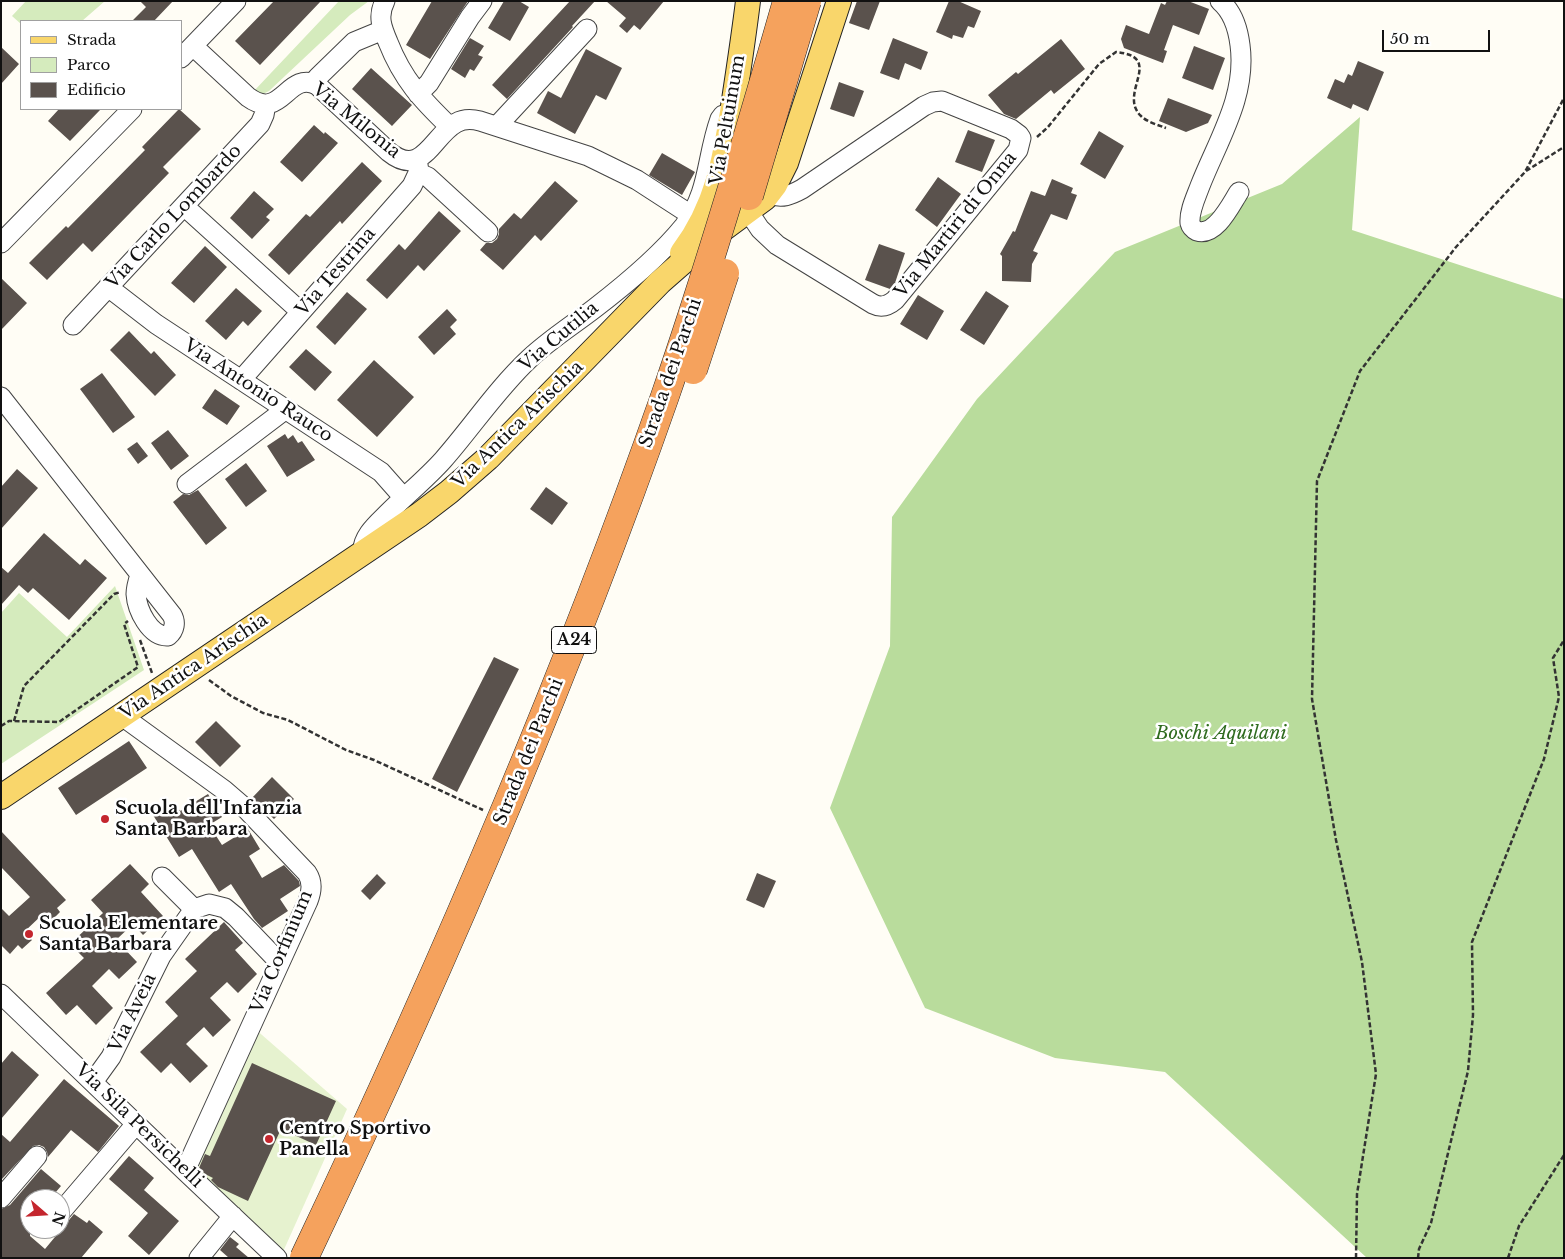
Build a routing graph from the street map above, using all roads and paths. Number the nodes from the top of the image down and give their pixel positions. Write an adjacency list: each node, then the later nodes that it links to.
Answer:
1 (236, 1): 11 (street)
2 (385, 1): 10 (street)
3 (482, 1): 13 (street)
4 (748, 1): 17 (main road, Via Peltuinum)
5 (787, 1): 68 (highway, Strada dei Parchi / A24, bridge)
6 (807, 1): 69 (highway, Strada dei Parchi / A24, bridge)
7 (839, 1): 26 (main road, Via Antica Arischia)
8 (1220, 1): 27 (street)
9 (587, 29): 18 (street)
10 (383, 30): 12 (street); 13 (street)
11 (187, 52): 15 (street)
12 (313, 84): 15 (street, Via Milonia); 23 (street, Via Milonia)
13 (418, 94): 19 (street)
14 (1564, 98): 25 (path)
15 (266, 104): 28 (street, Via Carlo Lombardo)
16 (131, 110): 32 (street)
17 (732, 113): 24 (main road, Via Peltuinum); 30 (street, Via Cutilia)
18 (497, 126): 19 (street); 30 (street)
19 (450, 127): 23 (street, Via Milonia)
20 (1166, 128): 21 (path)
21 (1021, 142): 26 (street, Via Martiri di Onna); 29 (street, Via Martiri di Onna)
22 (1564, 146): 25 (path)
23 (418, 166): 31 (street); 35 (street, Via Testrina)
24 (722, 171): 26 (main road); 29 (main road); 33 (main road, Via Peltuinum)
25 (1525, 172): 70 (path)
26 (772, 190): 29 (main road, Via Antica Arischia)
27 (1239, 192)
28 (184, 206): 34 (street, Via Carlo Lombardo); 35 (street)
29 (748, 211): 33 (main road, Via Antica Arischia)
30 (691, 215): 41 (street, Via Cutilia)
31 (488, 232)
32 (1, 243)
33 (660, 282): 42 (main road, Via Antica Arischia)
34 (108, 287): 36 (street, Via Carlo Lombardo); 37 (street, Via Antonio Rauco)
35 (301, 312): 37 (street, Via Testrina)
36 (73, 325)
37 (241, 380): 39 (street, Via Antonio Rauco)
38 (1, 397): 43 (street)
39 (286, 409): 40 (street); 41 (street, Via Antonio Rauco)
40 (187, 484)
41 (404, 498): 42 (street, Via Cutilia)
42 (363, 553): 47 (main road, Via Antica Arischia)
43 (138, 581): 44 (street); 44 (street); 50 (path)
44 (140, 610): 50 (path)
45 (138, 635): 48 (path)
46 (1564, 640): 71 (path)
47 (189, 671): 48 (main road, Via Antica Arischia); 53 (path)
48 (162, 689): 49 (main road, Via Antica Arischia)
49 (122, 716): 52 (main road, Via Antica Arischia); 56 (street, Via Corfinium)
50 (14, 721): 51 (path)
51 (1, 726)
52 (1, 797)
53 (491, 814)
54 (162, 877): 55 (street)
55 (194, 909): 56 (street); 58 (street, Via Aveia)
56 (279, 962): 62 (street, Via Corfinium)
57 (1, 994): 58 (street, Via Sila Persichelli)
58 (93, 1082): 59 (street, Via Sila Persichelli)
59 (136, 1124): 62 (street, Via Sila Persichelli); 64 (street)
60 (1564, 1155): 72 (path)
61 (37, 1156): 63 (street)
62 (185, 1171): 65 (street, Via Sila Persichelli)
63 (1, 1198)
64 (70, 1201)
65 (233, 1216): 66 (street); 67 (street, Via Sila Persichelli)
66 (199, 1258)
67 (278, 1258)
68 (304, 1258)
69 (325, 1258)
70 (1356, 1258)
71 (1418, 1258)
72 (1508, 1258)

